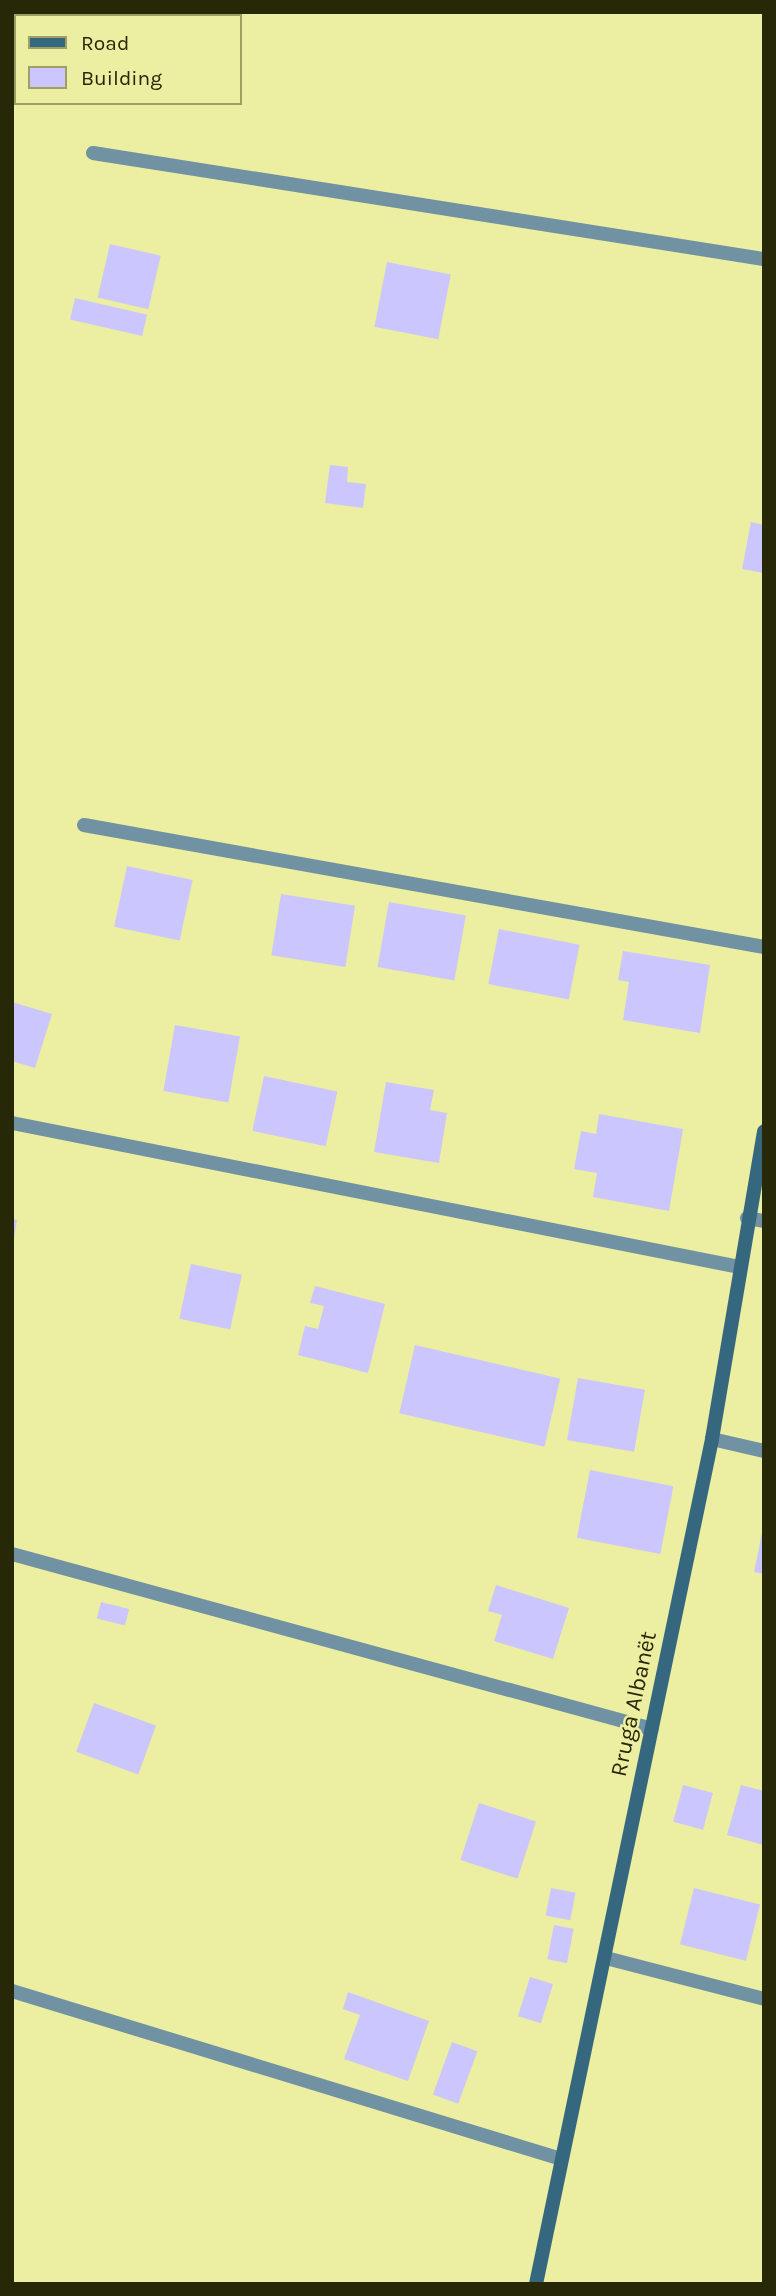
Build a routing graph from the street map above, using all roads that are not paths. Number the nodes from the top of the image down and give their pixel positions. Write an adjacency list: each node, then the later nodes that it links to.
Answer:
1 (93, 153): 2 (street)
2 (764, 259)
3 (84, 825): 4 (street)
4 (764, 947)
5 (12, 1123): 9 (street)
6 (764, 1131): 7 (street, Rruga Albanët)
7 (747, 1218): 8 (street); 9 (street, Rruga Albanët)
8 (764, 1222)
9 (739, 1267): 10 (street, Rruga Albanët)
10 (712, 1439): 11 (street); 13 (street, Rruga Albanët)
11 (764, 1451)
12 (12, 1554): 13 (street)
13 (652, 1729): 14 (street, Rruga Albanët)
14 (606, 1958): 16 (street); 17 (street, Rruga Albanët)
15 (12, 1991): 17 (street)
16 (764, 1999)
17 (561, 2159): 18 (street, Rruga Albanët)
18 (536, 2284)

